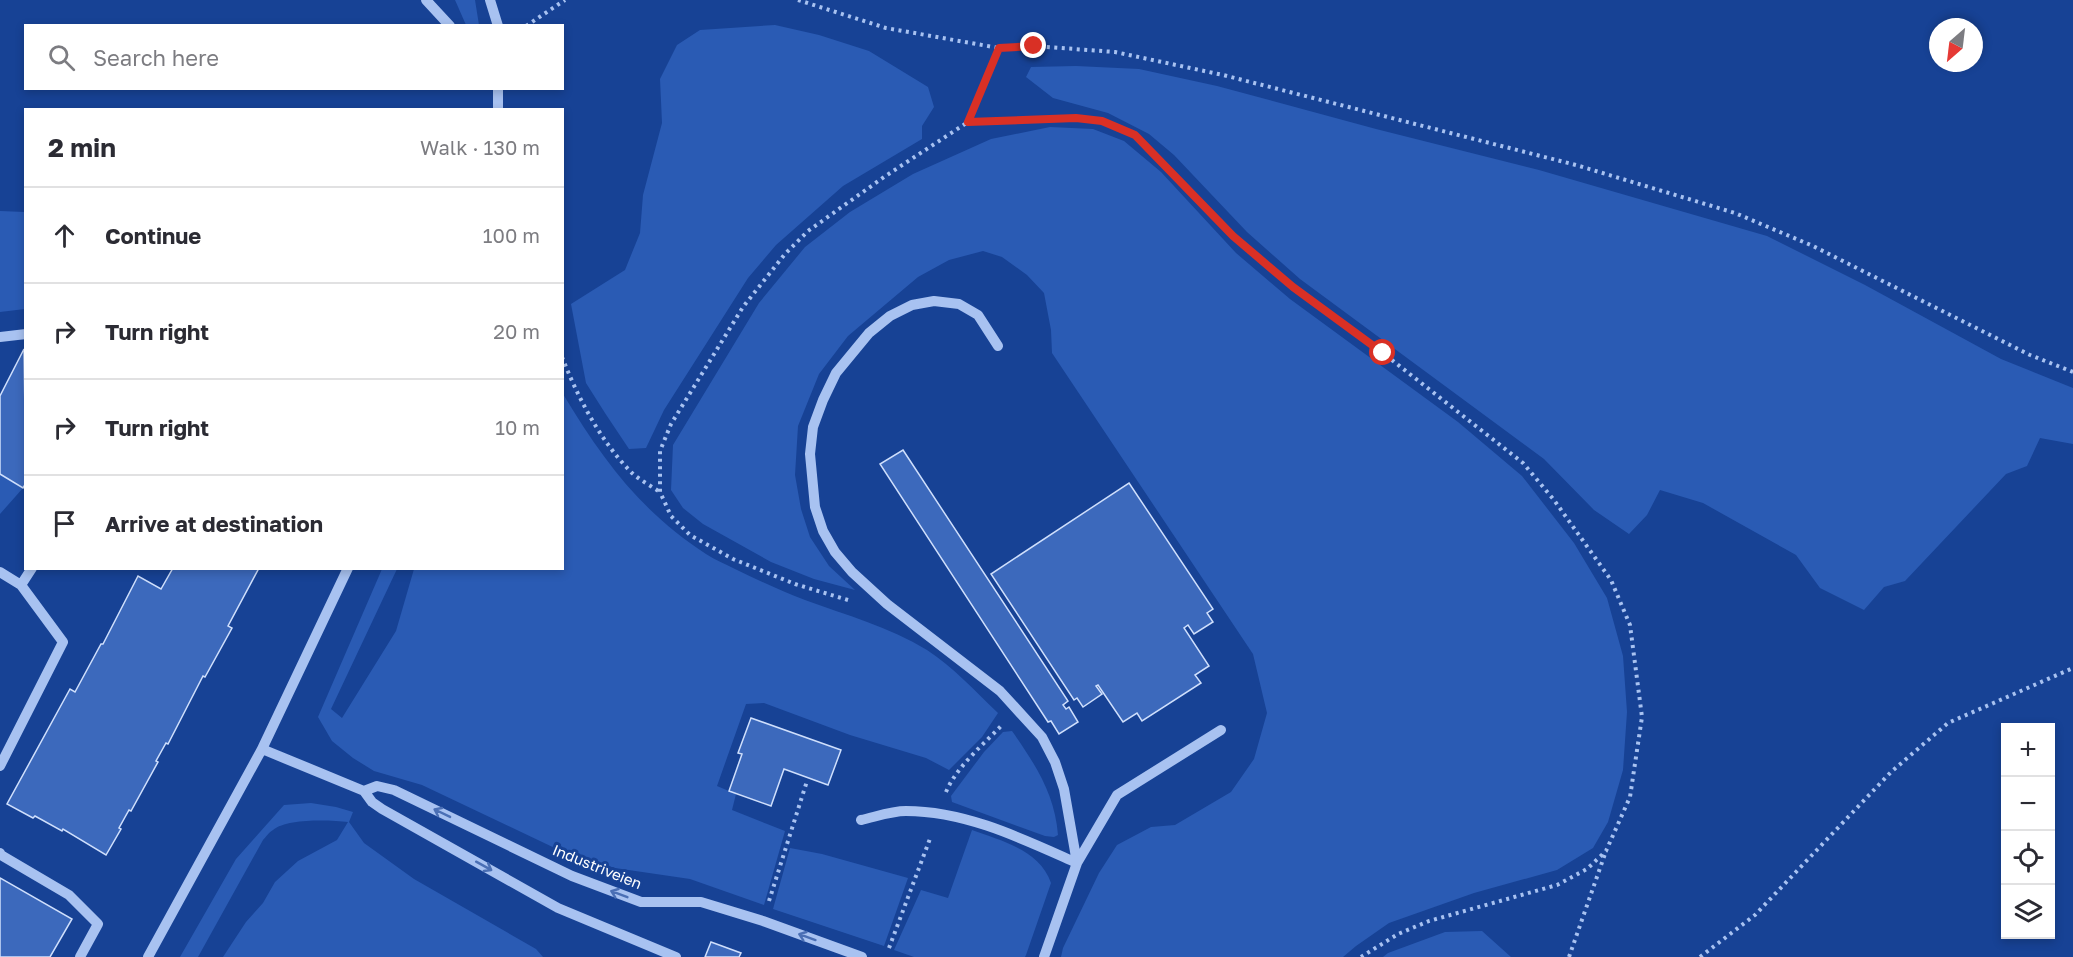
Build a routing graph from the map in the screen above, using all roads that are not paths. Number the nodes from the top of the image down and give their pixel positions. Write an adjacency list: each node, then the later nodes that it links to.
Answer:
1 (426, 0): 3 (street)
2 (490, 0): 4 (street)
3 (448, 24)
4 (497, 24)
5 (498, 90): 6 (street)
6 (498, 108)
7 (24, 334): 8 (street)
8 (0, 337)
9 (998, 346): 20 (street)
10 (31, 570): 13 (street)
11 (347, 570): 15 (street)
12 (0, 572): 13 (street)
13 (21, 585): 16 (street)
14 (1221, 730): 20 (street)
15 (262, 749): 17 (street, Industriveien); 22 (street)
16 (0, 766)
17 (364, 790): 23 (street, Industriveien, one-way to 23); 24 (street, Industriveien, one-way to 17)
18 (861, 820): 20 (street)
19 (0, 853): 21 (street)
20 (1077, 863): 25 (street)
21 (80, 957)
22 (148, 957)
23 (676, 957)
24 (862, 957)
25 (1044, 957)

